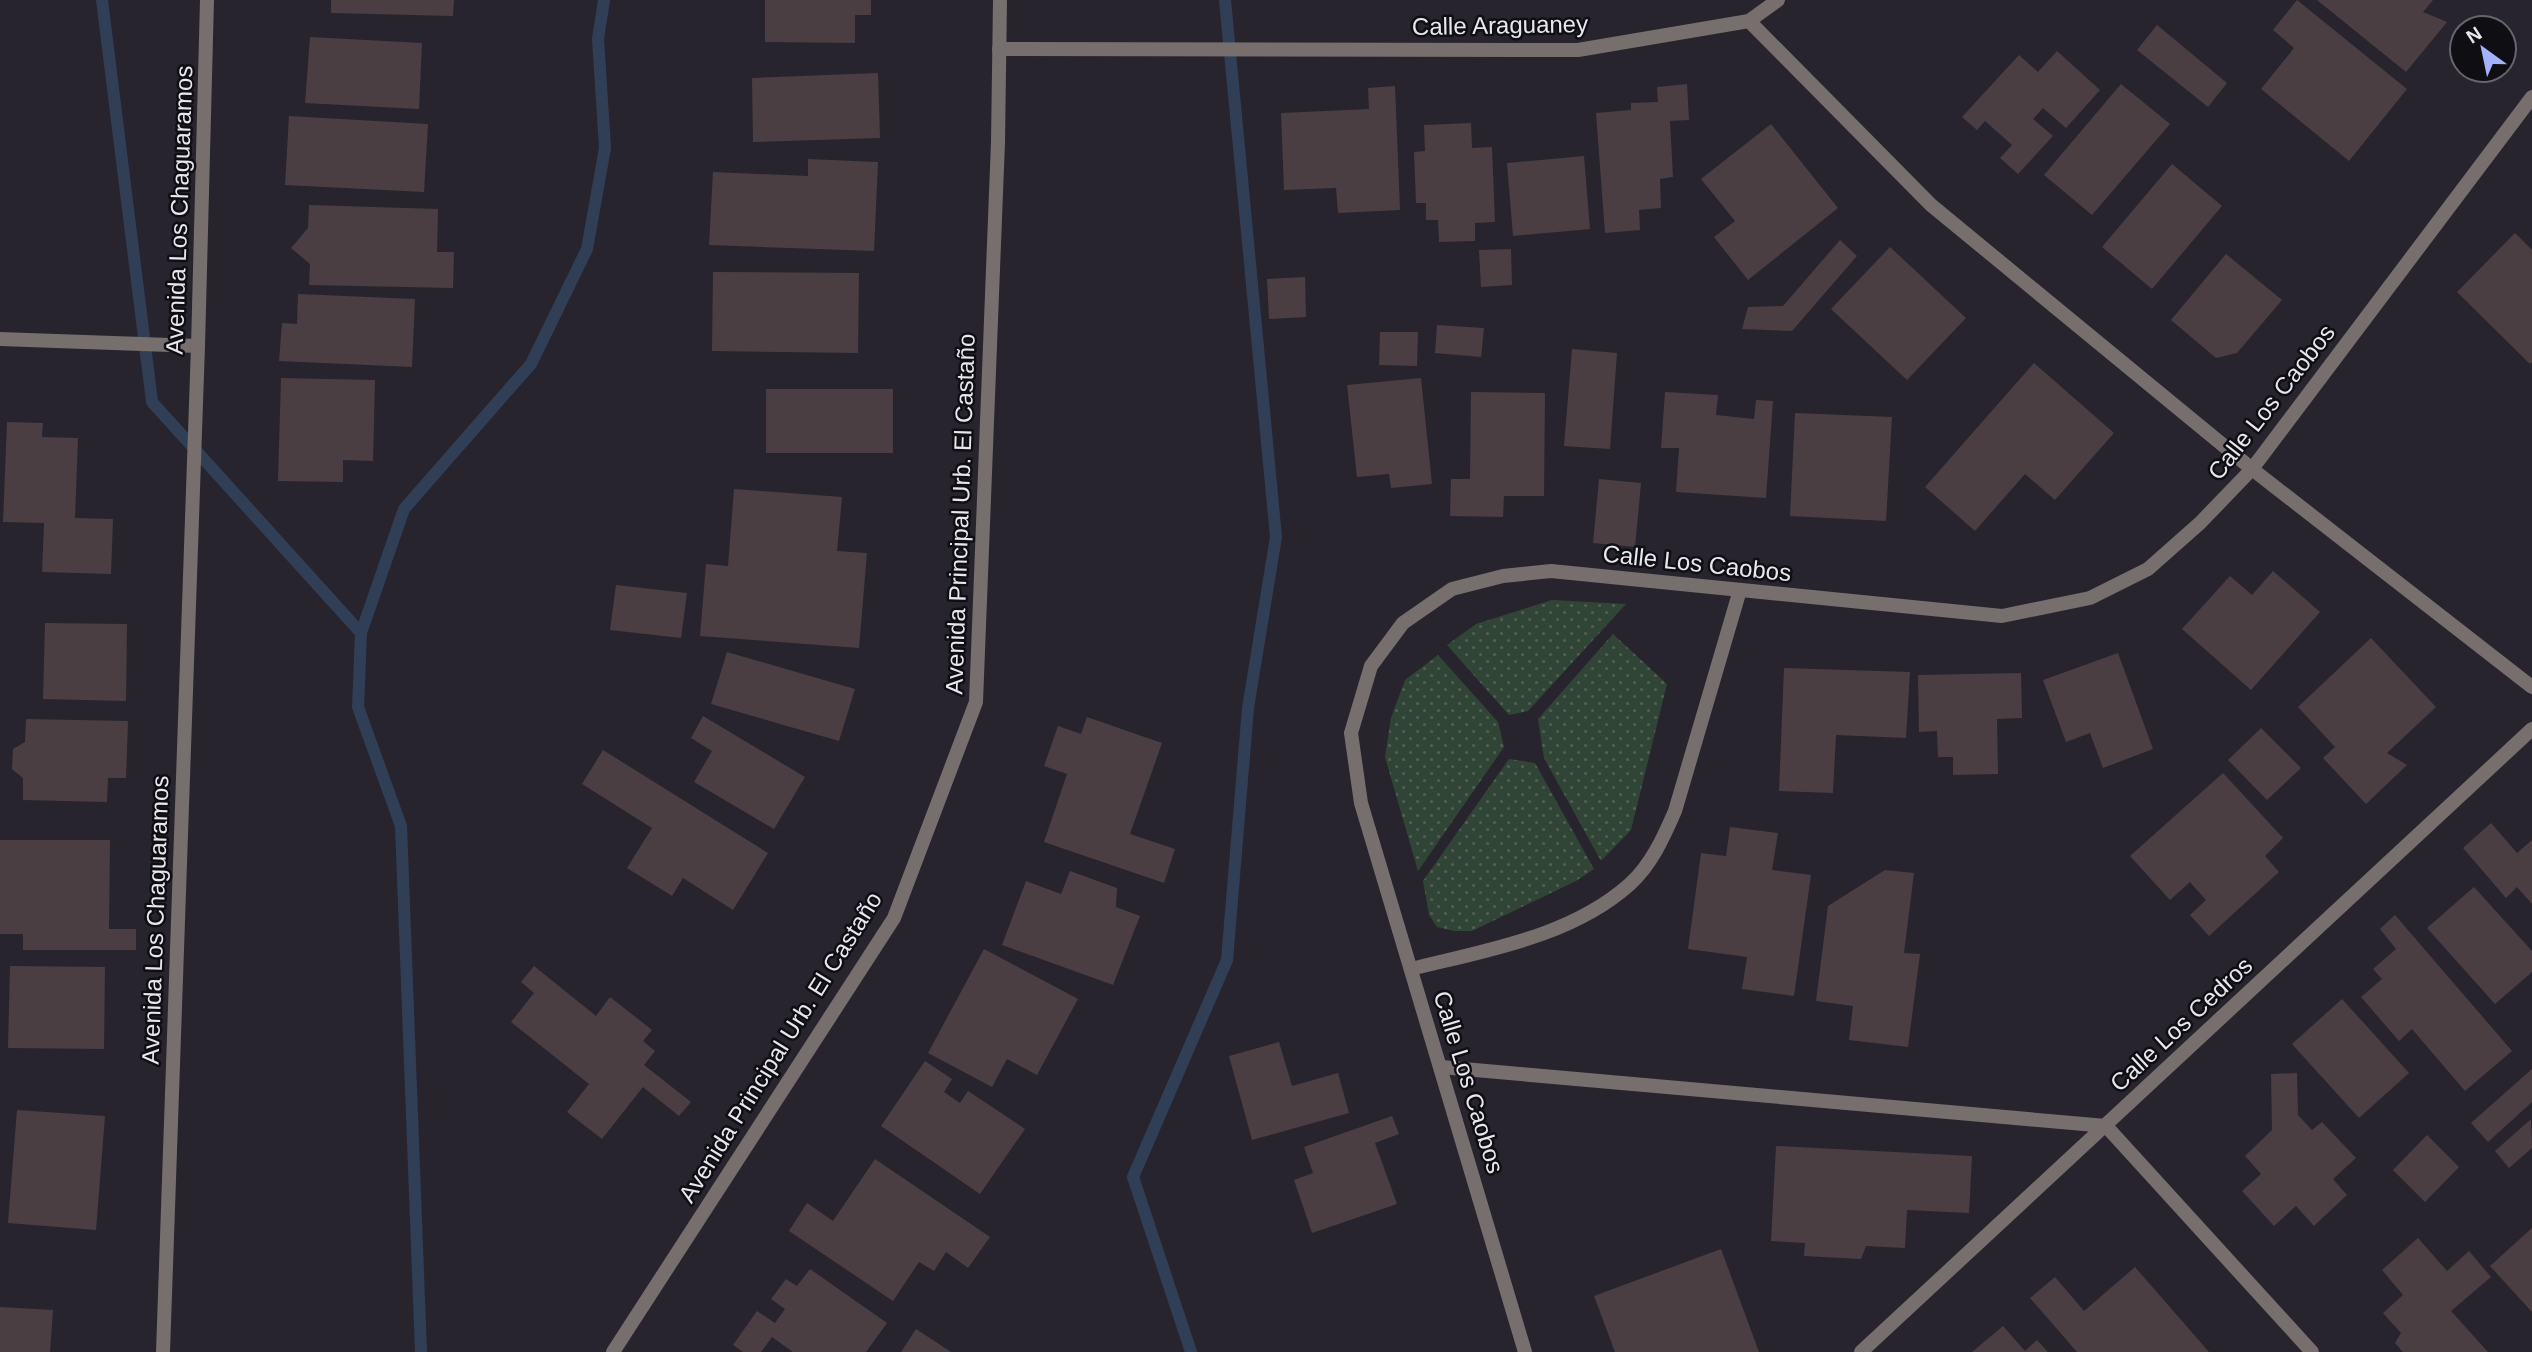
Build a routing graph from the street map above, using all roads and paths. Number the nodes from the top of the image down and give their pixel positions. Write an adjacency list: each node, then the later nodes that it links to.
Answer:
1 (207, 0): 8 (street, Avenida Los Chaguaramos)
2 (1000, 0): 5 (street, Avenida Principal Urb. El Castaño)
3 (1778, 0): 4 (street, Calle Araguaney)
4 (1749, 21): 5 (street, Calle Araguaney); 9 (street)
5 (999, 49): 17 (street, Avenida Principal Urb. El Castaño)
6 (2532, 97): 9 (street, Calle Los Caobos)
7 (0, 339): 8 (street)
8 (198, 346): 16 (street, Avenida Los Chaguaramos)
9 (2252, 469): 10 (street, Calle Los Caobos); 11 (street)
10 (1740, 590): 13 (street); 13 (street, Calle Los Caobos)
11 (2532, 687)
12 (2532, 729): 15 (street, Calle Los Cedros)
13 (1411, 969): 14 (street, Calle Los Caobos)
14 (1441, 1067): 15 (street); 18 (street, Calle Los Caobos)
15 (2106, 1126): 19 (street, Calle Los Cedros); 20 (street)
16 (163, 1352)
17 (613, 1352)
18 (1525, 1352)
19 (1861, 1352)
20 (2312, 1352)

